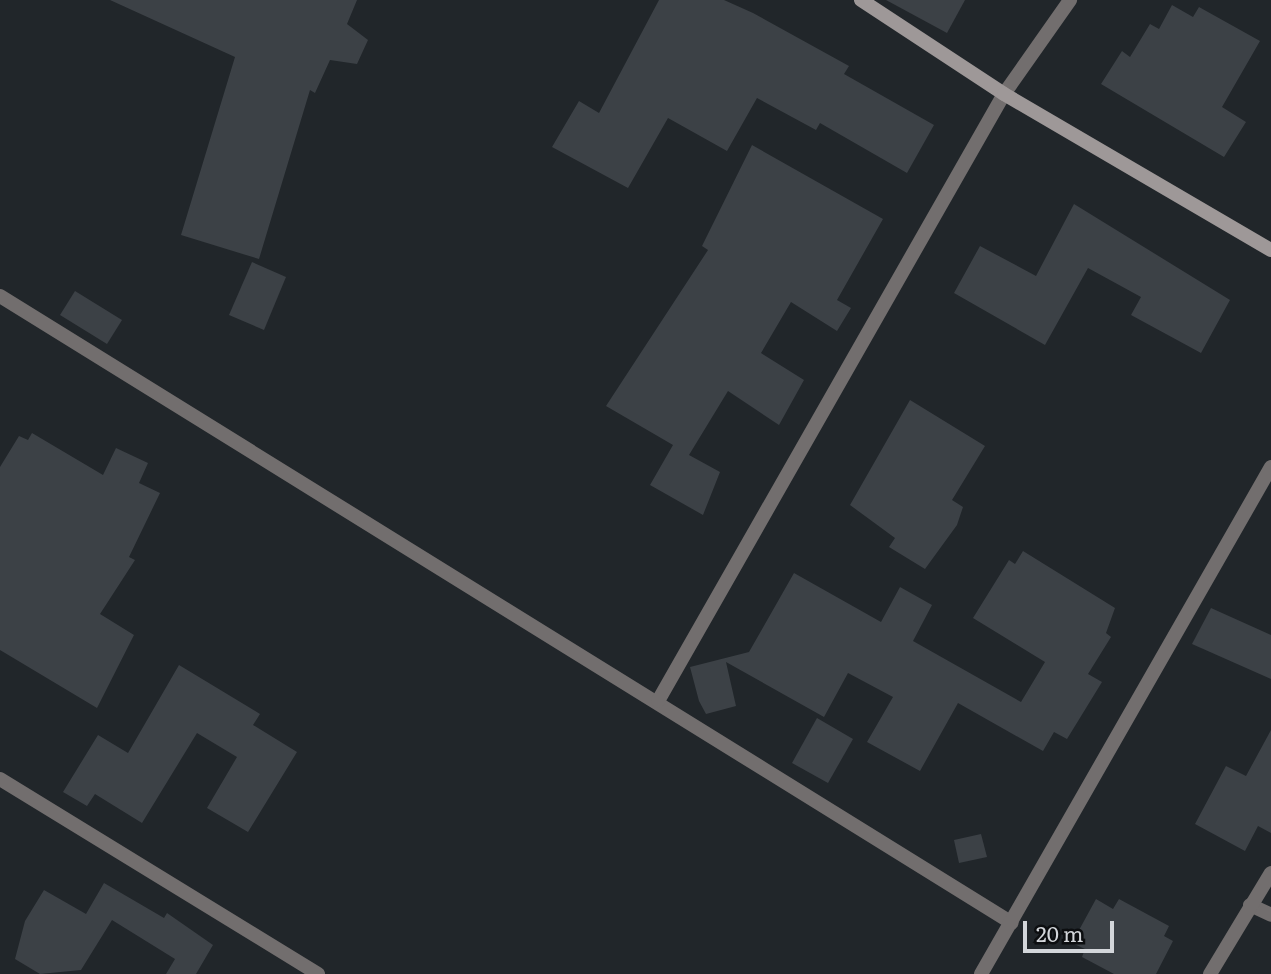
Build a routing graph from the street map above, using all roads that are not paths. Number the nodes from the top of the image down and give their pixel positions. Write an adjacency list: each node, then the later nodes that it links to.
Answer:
1 (861, 0): 3 (street)
2 (1070, 0): 3 (street)
3 (1004, 94): 4 (street); 7 (street)
4 (1271, 250)
5 (0, 296): 7 (street)
6 (1271, 467): 12 (street)
7 (658, 701): 12 (street)
8 (0, 779): 13 (street)
9 (1271, 873): 10 (street)
10 (1250, 905): 11 (street); 15 (street)
11 (1271, 915)
12 (1012, 923): 14 (street)
13 (318, 974)
14 (981, 974)
15 (1210, 974)

